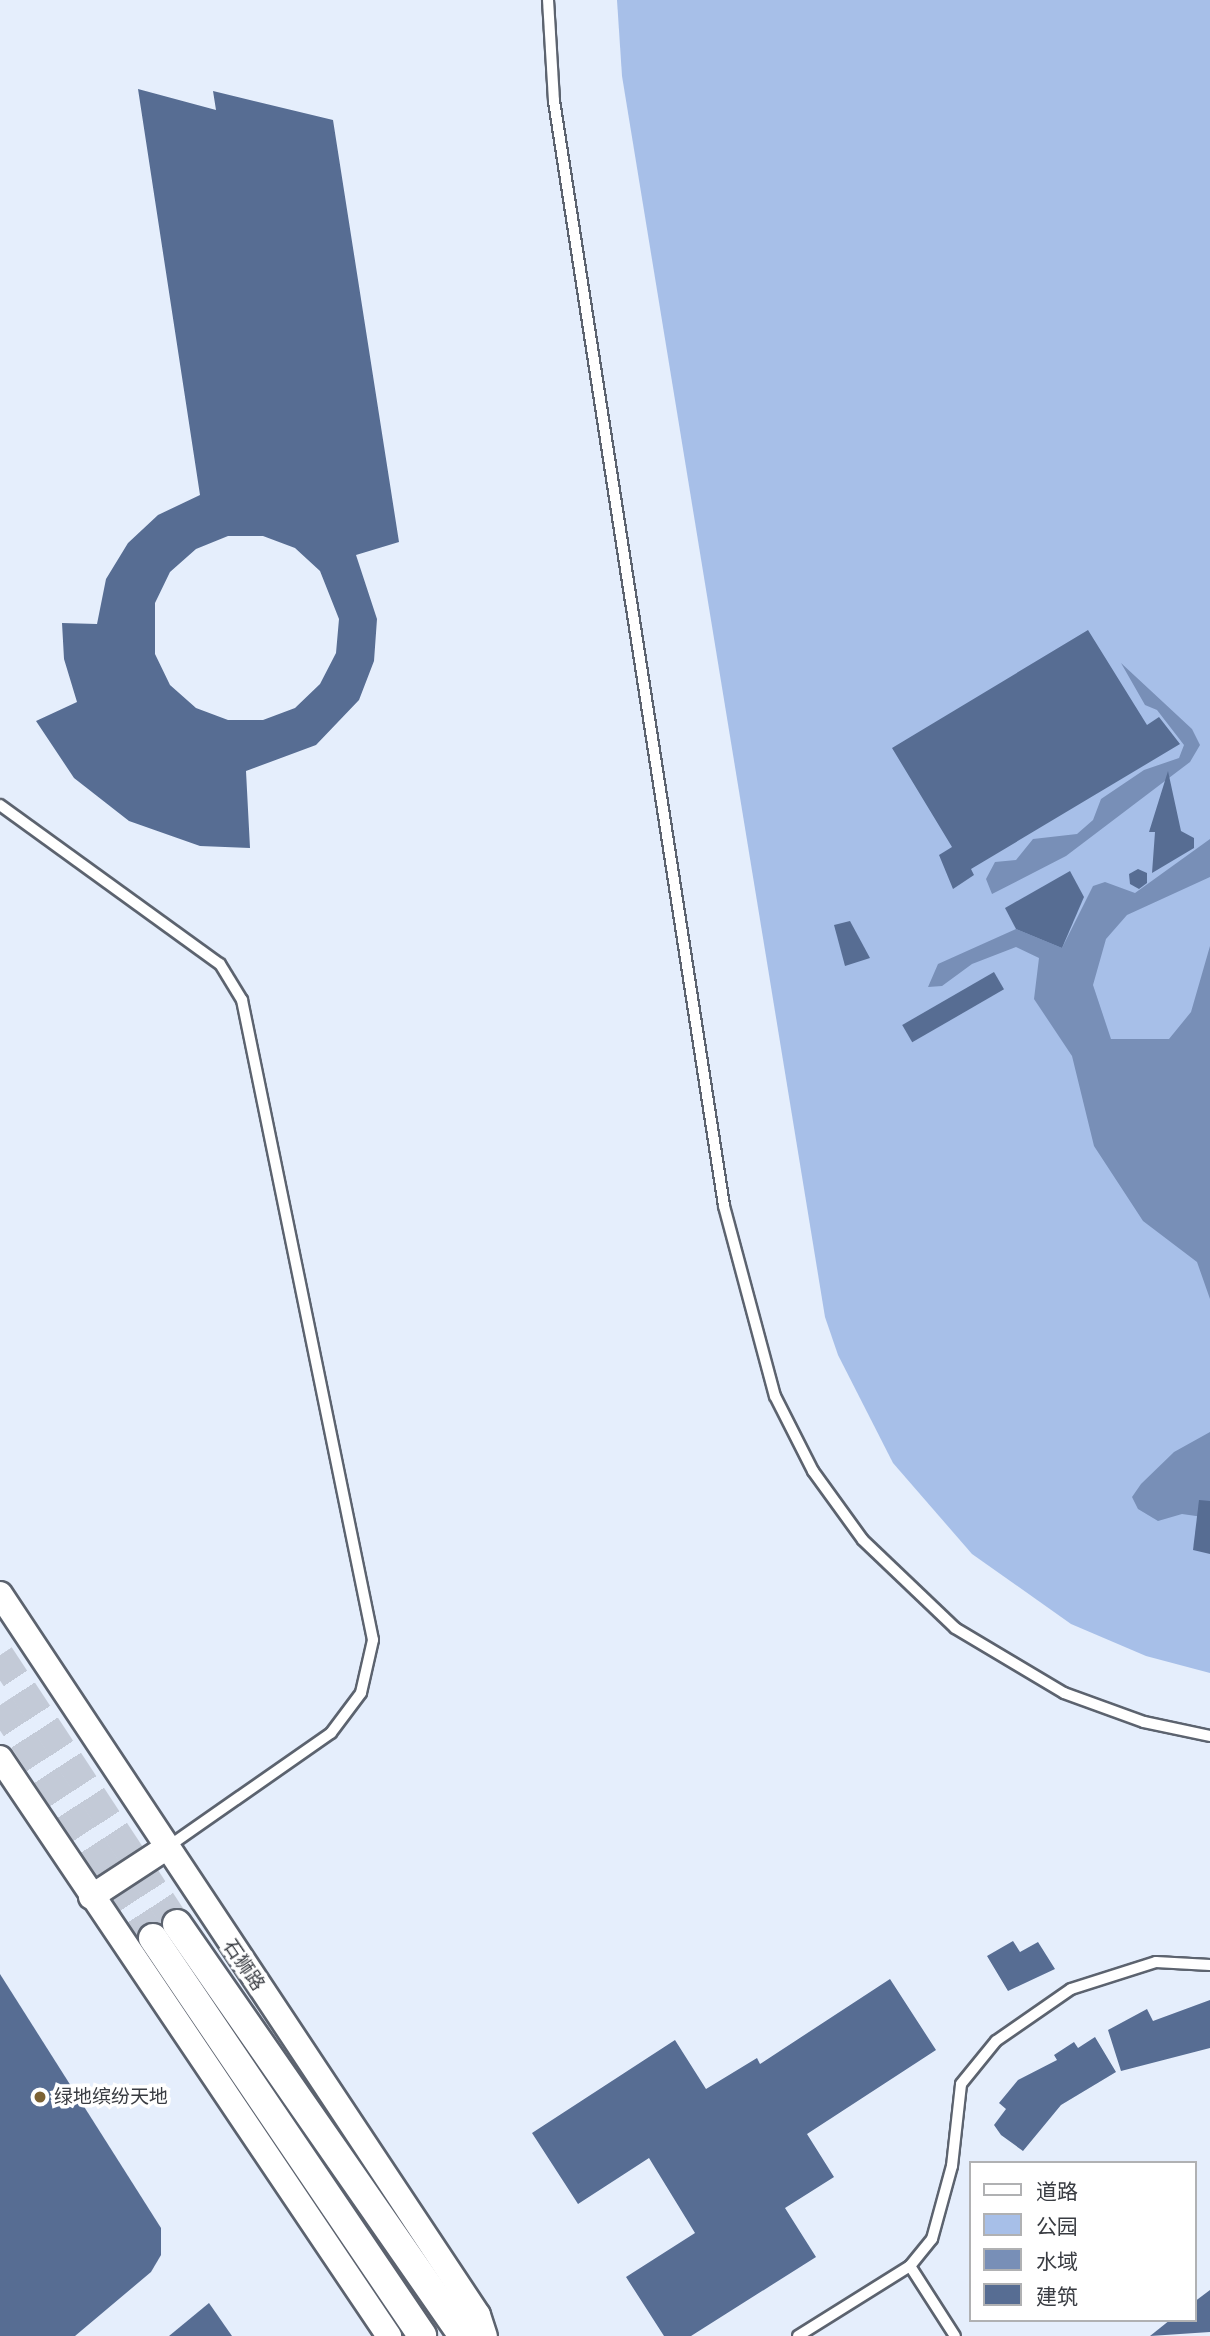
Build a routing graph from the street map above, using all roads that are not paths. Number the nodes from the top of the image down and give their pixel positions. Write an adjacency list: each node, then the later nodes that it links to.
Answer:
1 (548, 0): 4 (lane)
2 (0, 804): 6 (lane)
3 (0, 1594): 6 (street, 石狮路)
4 (1210, 1736)
5 (0, 1758): 7 (street)
6 (166, 1848): 7 (street); 15 (street, 石狮路)
7 (91, 1897): 12 (street)
8 (177, 1924): 14 (main road, 石狮路)
9 (153, 1938): 13 (main road)
10 (1210, 1965): 11 (lane)
11 (909, 2266): 16 (lane); 17 (lane)
12 (389, 2336)
13 (422, 2336)
14 (464, 2336)
15 (485, 2336)
16 (797, 2336)
17 (955, 2336)

